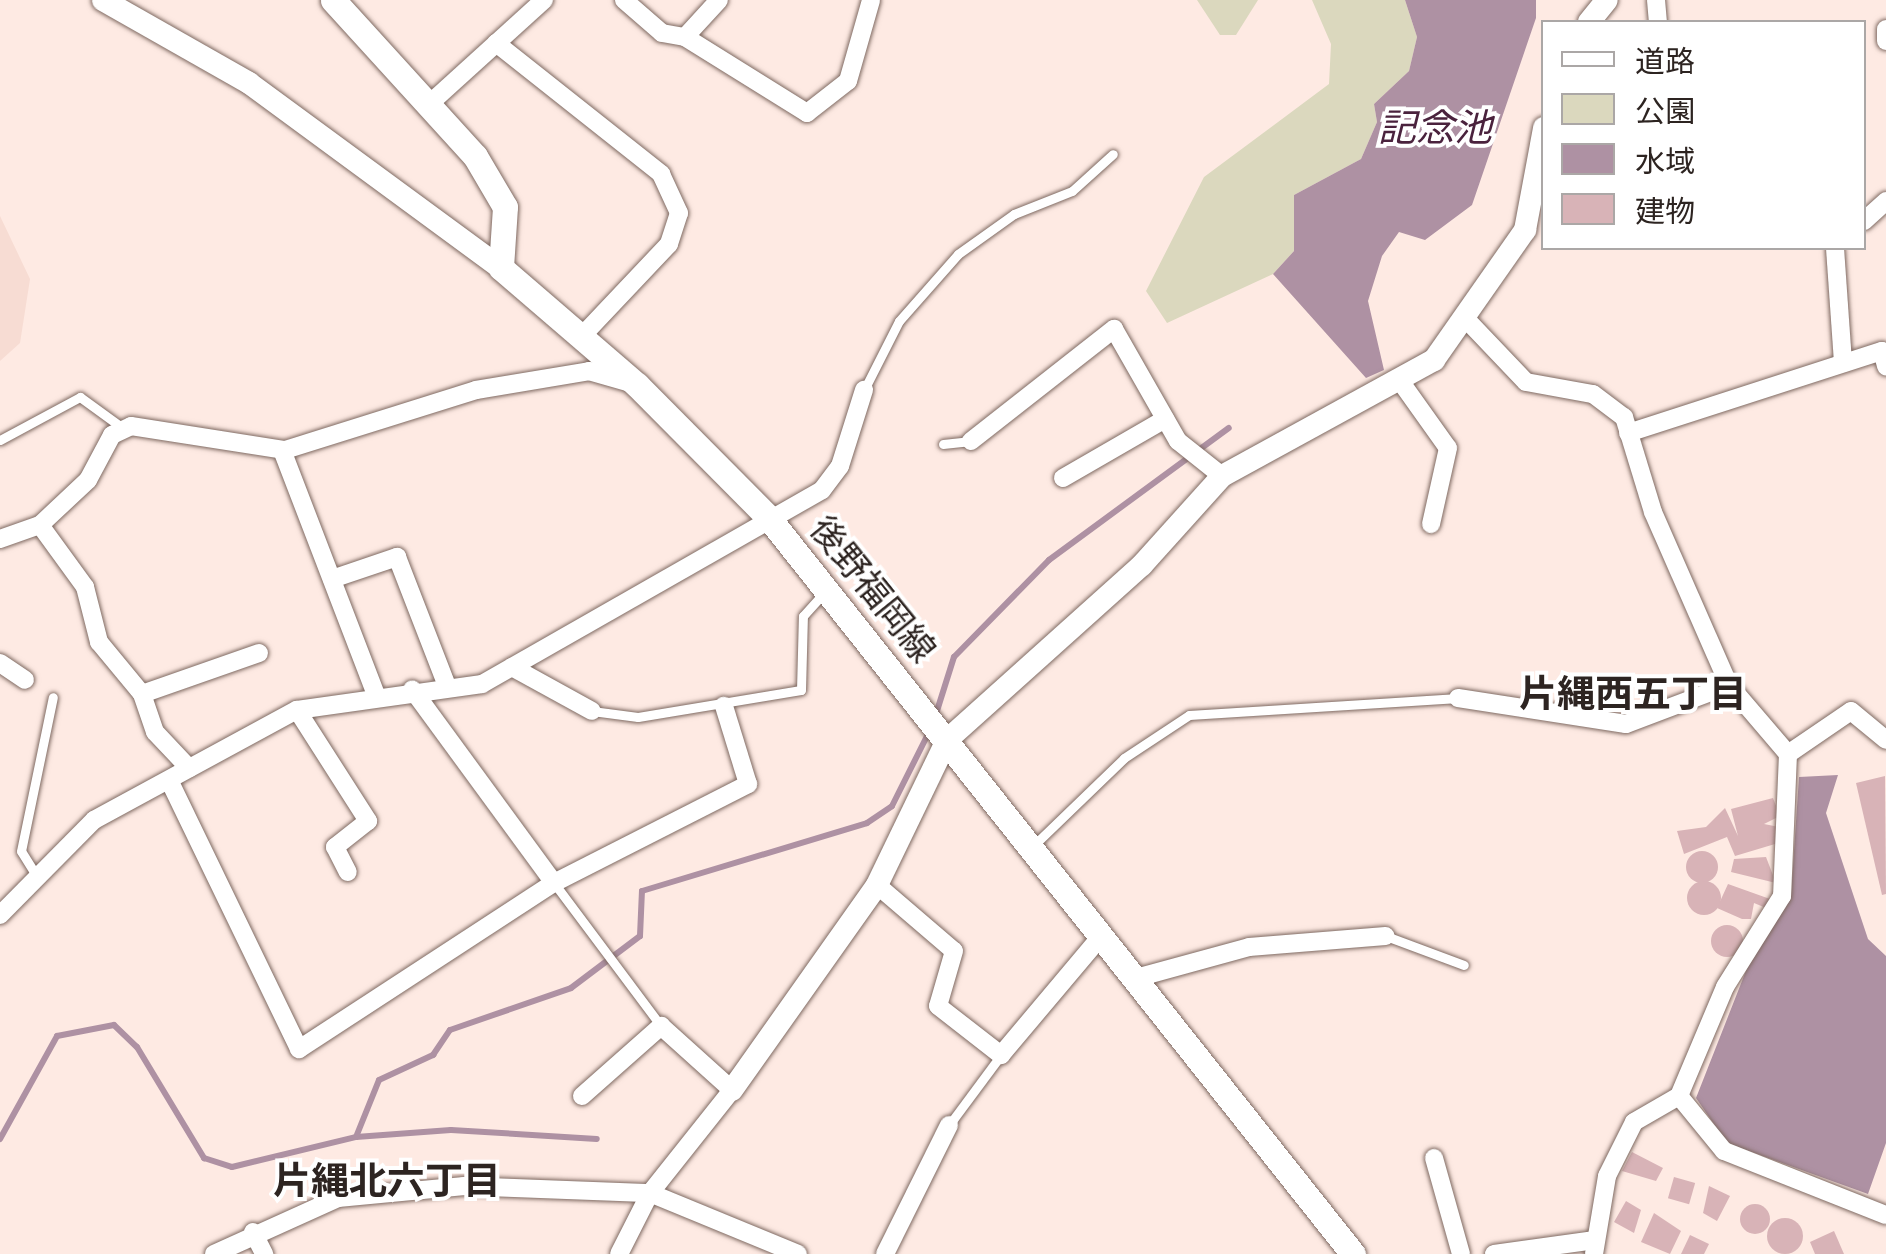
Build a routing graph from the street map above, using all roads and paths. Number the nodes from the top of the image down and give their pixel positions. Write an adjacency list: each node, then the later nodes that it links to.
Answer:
1 (103, 0): 20 (street)
2 (333, 0): 14 (main road)
3 (544, 0): 8 (street)
4 (624, 0): 11 (street)
5 (720, 0): 11 (street)
6 (871, 0): 11 (street)
7 (1607, 0): 9 (street)
8 (521, 8): 13 (street)
9 (1591, 20)
10 (1886, 29): 12 (street)
11 (684, 36)
12 (1886, 40)
13 (496, 43): 14 (street); 22 (street)
14 (427, 106): 20 (main road)
15 (1541, 144): 21 (street)
16 (1113, 154): 27 (lane)
17 (1886, 201): 18 (street)
18 (1866, 219)
19 (1835, 250): 23 (street)
20 (501, 268): 22 (main road, 後野福岡線)
21 (1465, 318): 25 (street); 30 (street)
22 (580, 338): 26 (main road, 後野福岡線)
23 (1843, 364): 24 (street); 30 (street)
24 (1886, 366)
25 (1403, 384): 35 (street); 38 (street)
26 (637, 385): 34 (street); 37 (main road, 後野福岡線)
27 (864, 390): 37 (street)
28 (1166, 419): 32 (street); 35 (street); 36 (street)
29 (124, 429): 31 (lane); 34 (street); 39 (street)
30 (1628, 433): 48 (street)
31 (0, 440)
32 (970, 441): 33 (lane)
33 (942, 444)
34 (282, 450): 41 (street)
35 (1222, 476): 57 (street)
36 (1063, 478)
37 (768, 517): 42 (main road, 後野福岡線); 45 (street)
38 (1431, 524)
39 (40, 525): 40 (street); 50 (street)
40 (0, 538)
41 (332, 579): 47 (street); 51 (street)
42 (827, 590): 54 (lane); 57 (main road, 後野福岡線)
43 (259, 653): 50 (street)
44 (0, 663): 46 (street)
45 (512, 666): 47 (street); 56 (street)
46 (26, 680)
47 (447, 686): 49 (street)
48 (1730, 686): 53 (street); 59 (street)
49 (412, 689): 51 (street); 65 (street)
50 (142, 694): 60 (street)
51 (376, 695): 55 (street)
52 (53, 696): 64 (lane)
53 (1458, 698): 62 (lane)
54 (724, 706): 56 (lane); 65 (street)
55 (297, 710): 60 (street); 63 (street)
56 (592, 710)
57 (947, 740): 62 (main road, 後野福岡線); 66 (street)
58 (1886, 740): 59 (street)
59 (1788, 754): 76 (street)
60 (190, 768): 61 (street)
61 (169, 780): 64 (street); 65 (street)
62 (1032, 846): 68 (main road, 後野福岡線)
63 (348, 872)
64 (36, 875): 67 (street)
65 (554, 882): 72 (lane)
66 (877, 885): 73 (street); 74 (street)
67 (0, 915)
68 (1102, 935): 71 (main road, 後野福岡線); 73 (street)
69 (1386, 936): 70 (lane); 71 (street)
70 (1464, 965)
71 (1136, 978): 88 (main road, 後野福岡線)
72 (661, 1026): 74 (street); 75 (street)
73 (1002, 1055): 77 (lane)
74 (732, 1090): 79 (street)
75 (582, 1096)
76 (1679, 1096): 80 (street); 82 (street)
77 (949, 1125): 87 (street)
78 (1434, 1158): 89 (street)
79 (650, 1193): 81 (street); 85 (street); 86 (street)
80 (1886, 1215)
81 (253, 1232): 83 (street); 84 (street)
82 (1595, 1247): 90 (street)
83 (214, 1254)
84 (264, 1254)
85 (620, 1254)
86 (798, 1254)
87 (885, 1254)
88 (1353, 1254)
89 (1461, 1254)
90 (1494, 1254)

